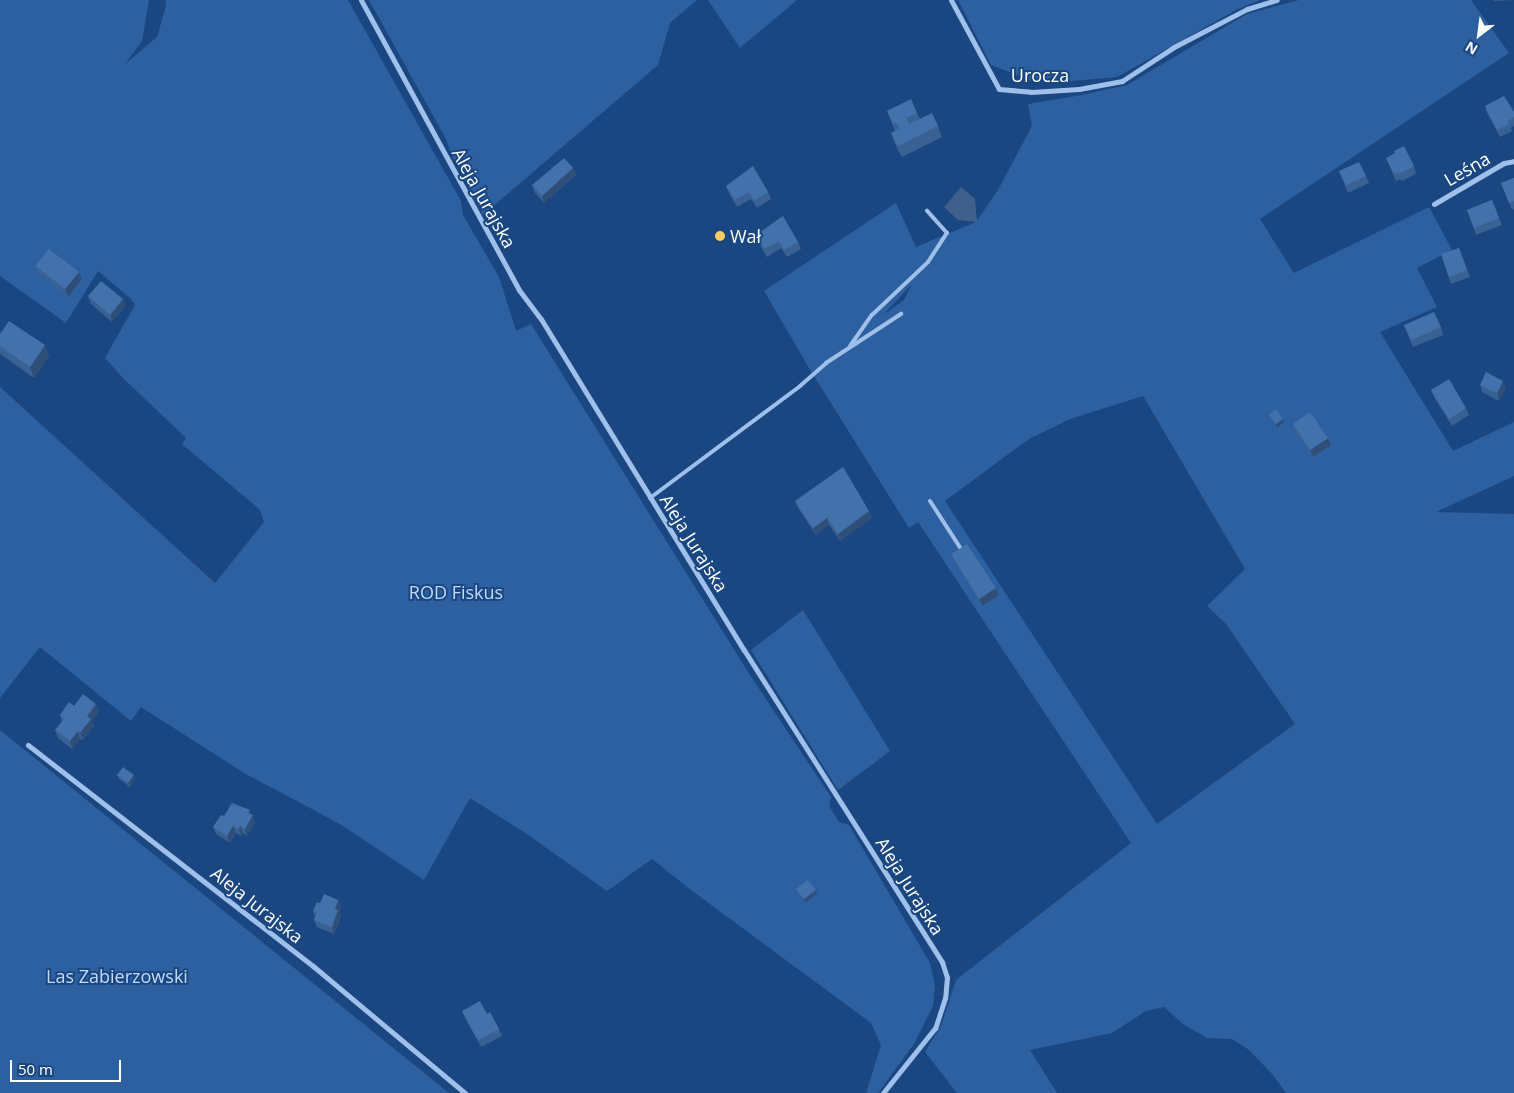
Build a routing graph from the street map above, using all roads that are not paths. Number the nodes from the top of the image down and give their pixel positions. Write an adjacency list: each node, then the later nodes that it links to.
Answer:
1 (360, 0): 9 (street, Aleja Jurajska)
2 (951, 0): 3 (street, Urocza)
3 (1277, 0)
4 (1514, 161): 5 (street, Leśna)
5 (1434, 204)
6 (927, 211): 8 (lane)
7 (901, 314): 8 (lane)
8 (848, 348): 9 (lane)
9 (650, 498): 14 (street, Aleja Jurajska)
10 (930, 501): 11 (lane)
11 (964, 554)
12 (28, 745): 13 (street, Aleja Jurajska)
13 (465, 1093)
14 (883, 1093)

